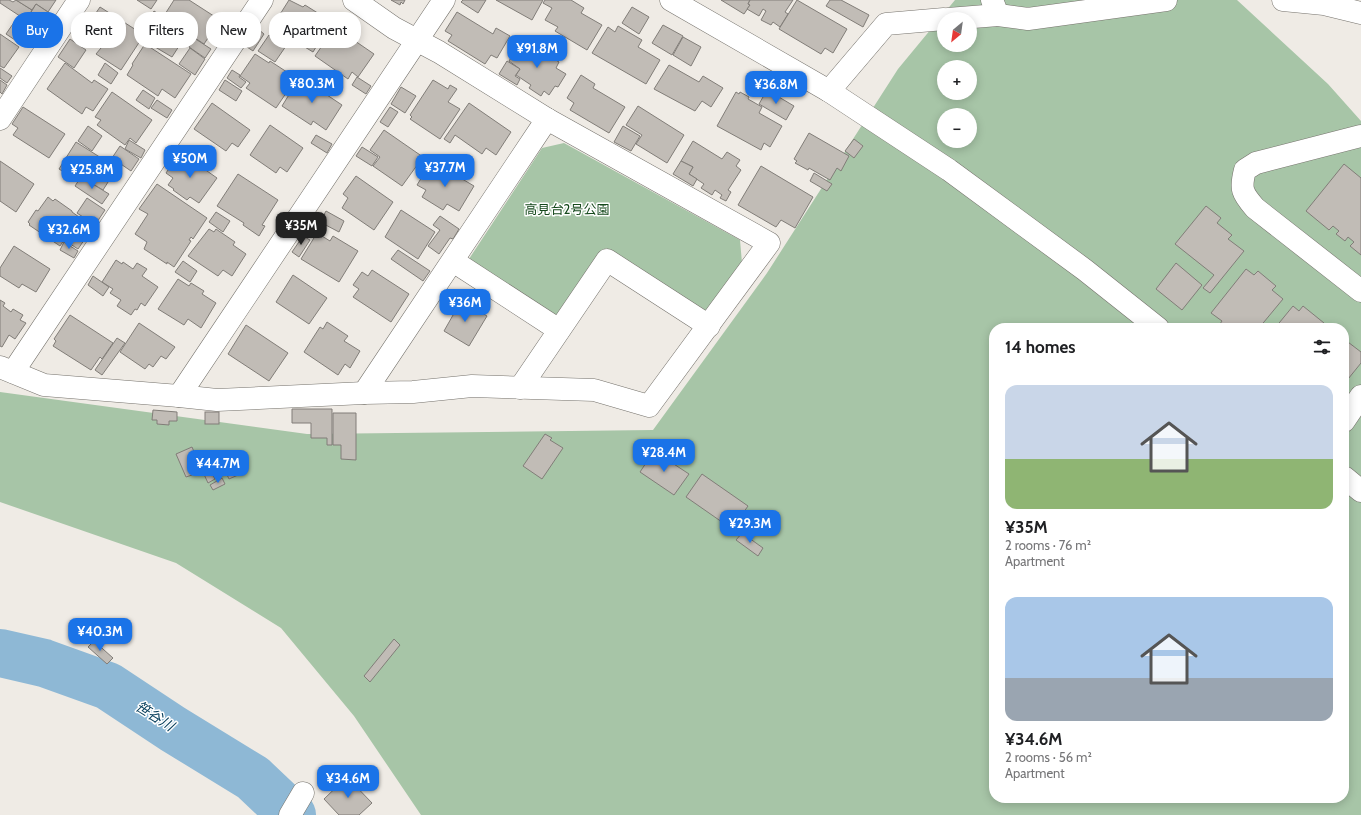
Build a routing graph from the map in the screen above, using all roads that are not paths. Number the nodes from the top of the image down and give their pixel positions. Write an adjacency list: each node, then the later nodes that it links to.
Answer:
1 (79, 0): 14 (street)
2 (262, 0): 22 (street)
3 (354, 0): 12 (street)
4 (444, 0): 12 (street)
5 (671, 0): 13 (street)
6 (1166, 0): 8 (street)
7 (1283, 0): 10 (street)
8 (995, 8): 9 (street)
9 (977, 12)
10 (1361, 13)
11 (937, 20): 13 (street)
12 (416, 41): 15 (street); 25 (street)
13 (829, 91): 19 (street)
14 (0, 119)
15 (547, 119): 17 (street); 20 (street)
16 (1361, 136): 18 (street)
17 (453, 261): 21 (street); 24 (street)
18 (1361, 291)
19 (1152, 323)
20 (709, 326): 21 (street); 23 (street)
21 (559, 330): 23 (street)
22 (7, 370): 25 (street)
23 (520, 388): 24 (street)
24 (364, 393): 25 (street)
25 (179, 396)
26 (1361, 396): 27 (street)
27 (1349, 414)
28 (1349, 481): 29 (street)
29 (1361, 491)
30 (303, 793): 31 (street)
31 (290, 815)

